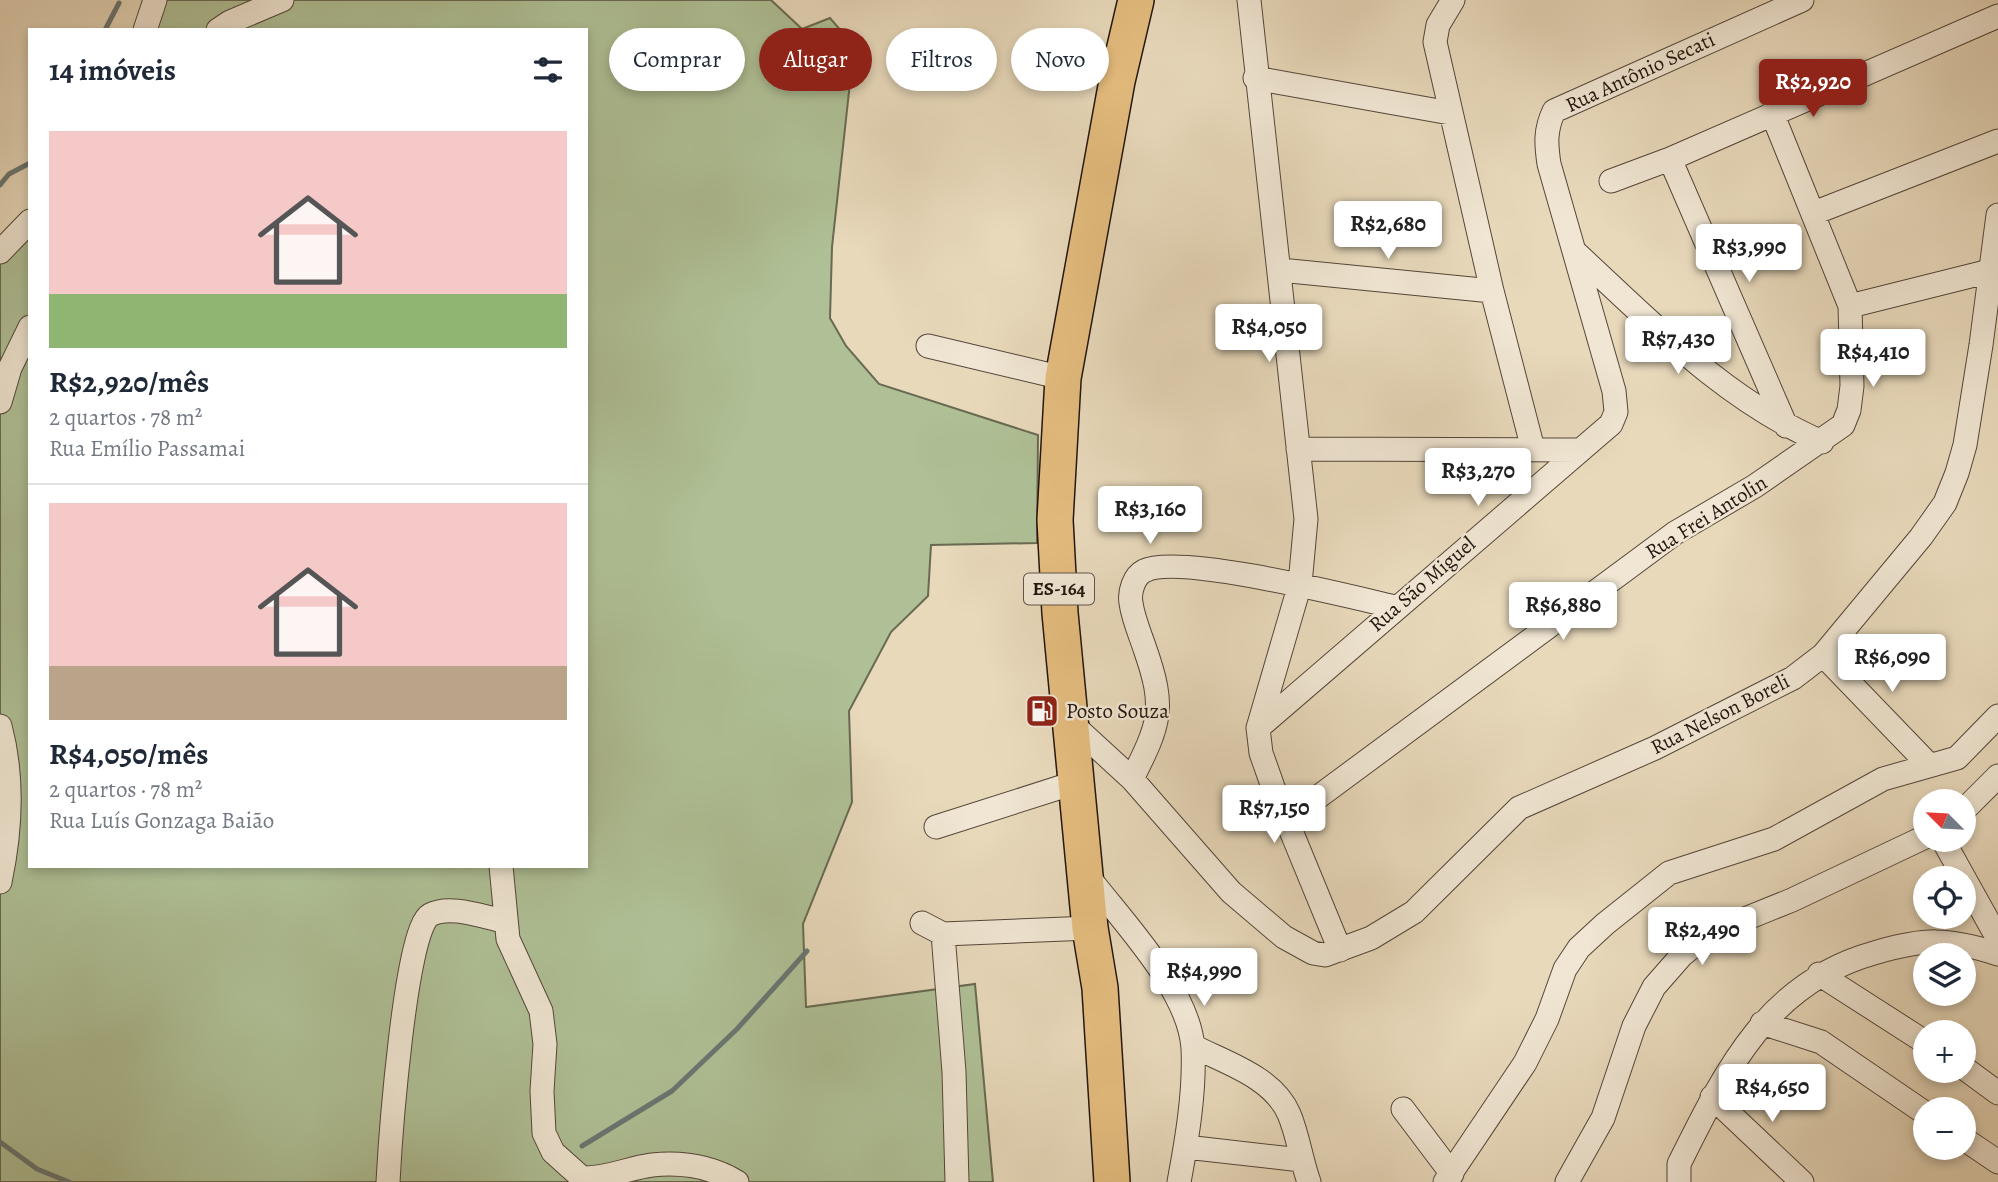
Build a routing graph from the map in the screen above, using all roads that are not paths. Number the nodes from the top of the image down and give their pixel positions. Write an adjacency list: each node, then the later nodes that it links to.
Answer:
1 (156, 0): 8 (street)
2 (282, 0): 9 (street)
3 (1136, 0): 27 (highway, ES-164)
4 (1249, 0): 10 (street)
5 (1452, 0): 11 (street)
6 (1802, 0): 19 (street, Rua Antônio Secati)
7 (1998, 16): 12 (street)
8 (146, 28)
9 (221, 28)
10 (1255, 78): 11 (street); 21 (street)
11 (1450, 113): 23 (street)
12 (1772, 113): 14 (street); 16 (street, Rua Frei Antolin)
13 (1998, 141): 16 (street)
14 (1670, 159): 15 (street); 29 (street)
15 (1611, 181)
16 (1814, 213): 24 (street, Rua Frei Antolin)
17 (1998, 215): 22 (street, Rua Nelson Boreli)
18 (28, 223): 20 (street)
19 (1574, 250): 29 (street); 33 (street, Rua São Miguel)
20 (0, 252)
21 (1280, 270): 23 (street); 31 (street)
22 (1990, 271): 24 (street); 36 (street, Rua Nelson Boreli)
23 (1492, 291): 32 (street)
24 (1850, 306): 30 (street, Rua Frei Antolin)
25 (28, 331): 28 (street)
26 (928, 346): 27 (street)
27 (1063, 378): 38 (highway, ES-164)
28 (0, 402)
29 (1786, 426): 30 (street)
30 (1822, 442): 46 (street, Rua Frei Antolin)
31 (1298, 449): 32 (street); 34 (street)
32 (1533, 449): 33 (street)
33 (1580, 450): 35 (street, Rua São Miguel)
34 (1300, 584): 35 (street); 40 (street); 43 (street)
35 (1395, 607): 40 (street, Rua São Miguel)
36 (1823, 655): 41 (street); 58 (street, Rua Nelson Boreli)
37 (1998, 716): 41 (street)
38 (1072, 724): 43 (street); 44 (highway, ES-164)
39 (0, 726): 52 (street)
40 (1258, 728): 46 (street)
41 (1929, 765): 73 (street)
42 (1998, 776): 45 (street)
43 (1132, 779): 58 (street, Rua Nelson Boreli)
44 (1077, 782): 47 (street); 51 (highway, ES-164)
45 (1976, 798)
46 (1287, 820): 58 (street)
47 (936, 827)
48 (1913, 843): 79 (street)
49 (1950, 852): 57 (street)
50 (501, 868): 53 (street)
51 (1085, 873): 55 (highway, ES-164); 63 (street)
52 (0, 882)
53 (504, 920): 74 (street); 75 (street)
54 (922, 923): 56 (street)
55 (1090, 928): 56 (street); 77 (highway, ES-164)
56 (943, 934): 76 (street)
57 (1998, 939)
58 (1340, 950)
59 (1998, 954): 60 (street)
60 (1819, 974): 61 (street); 62 (street)
61 (1762, 1023): 66 (street); 67 (street)
62 (1913, 1034)
63 (1193, 1046): 70 (street); 72 (street)
64 (1976, 1077): 65 (street)
65 (1998, 1093)
66 (1712, 1097): 80 (street); 81 (street)
67 (1913, 1105)
68 (1403, 1109): 73 (street)
69 (1976, 1145): 71 (street)
70 (1186, 1147): 72 (street); 78 (street)
71 (1996, 1155)
72 (1305, 1171)
73 (1448, 1178)
74 (388, 1182)
75 (737, 1182)
76 (957, 1182)
77 (1112, 1182)
78 (1179, 1182)
79 (1567, 1182)
80 (1679, 1182)
81 (1802, 1182)

